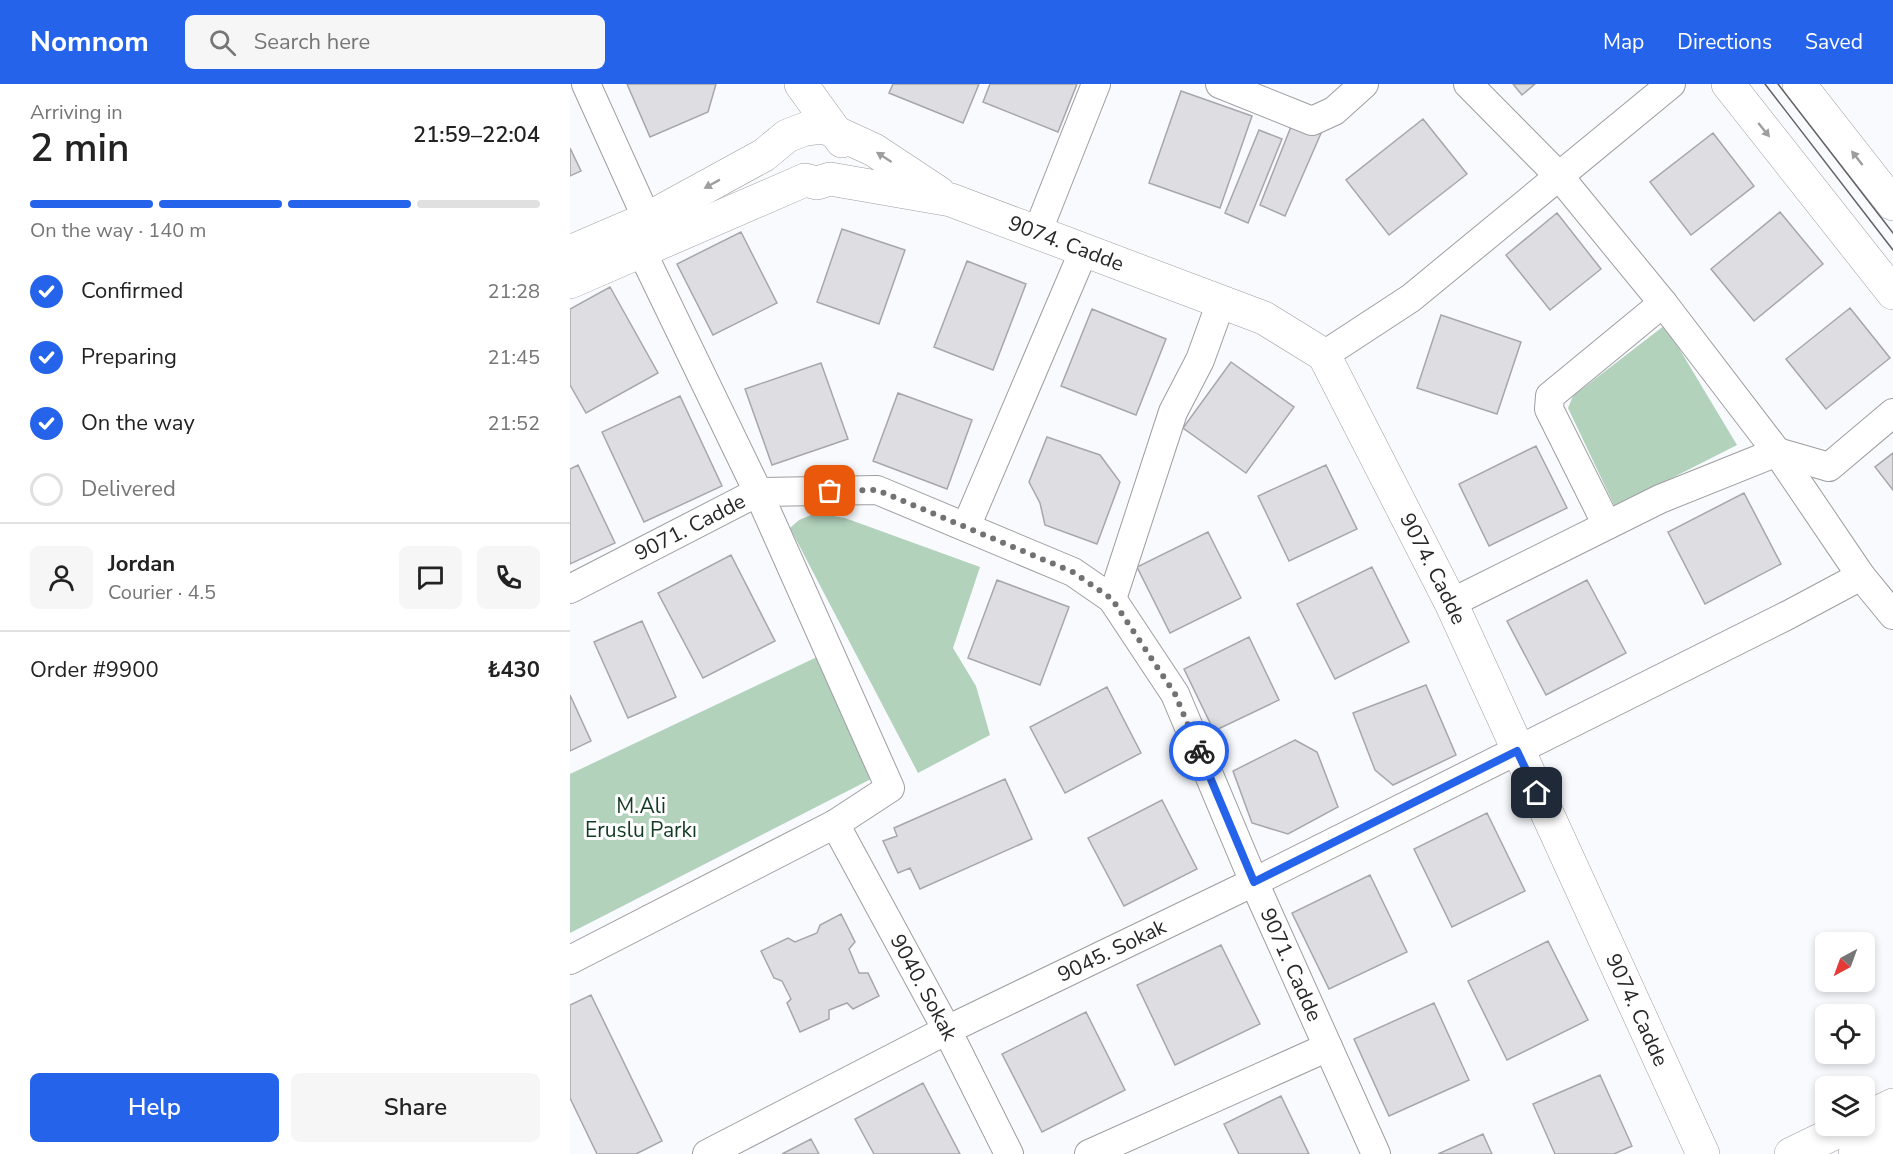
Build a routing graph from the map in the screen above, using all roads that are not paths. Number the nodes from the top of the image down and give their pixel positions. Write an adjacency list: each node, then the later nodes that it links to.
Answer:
1 (586, 84): 18 (street)
2 (789, 84): 12 (street)
3 (801, 84): 11 (street)
4 (1096, 84): 17 (street)
5 (1220, 84): 6 (street)
6 (1364, 84)
7 (1468, 84): 13 (street)
8 (1671, 84): 13 (street)
9 (1728, 84): 22 (street, one-way to 22)
10 (1799, 84): 15 (street, one-way to 10)
11 (837, 133): 12 (street, 9074. Cadde); 14 (street); 16 (street, 9074. Cadde, one-way to 11)
12 (787, 136): 14 (street); 18 (street, 9074. Cadde, one-way to 18)
13 (1559, 176): 24 (street); 25 (street)
14 (818, 180): 16 (street, 9074. Cadde); 18 (street, 9074. Cadde)
15 (1888, 193)
16 (951, 200): 17 (street, 9074. Cadde)
17 (1037, 233): 19 (street, 9074. Cadde)
18 (644, 235): 20 (street, 9074. Cadde); 21 (street, 9074. Cadde); 28 (street)
19 (1084, 250): 23 (street, 9074. Cadde); 30 (street)
20 (570, 252)
21 (570, 282)
22 (1893, 293)
23 (1221, 302): 25 (street, 9074. Cadde); 33 (street)
24 (1663, 303): 27 (street); 29 (street)
25 (1324, 355): 34 (street, 9074. Cadde)
26 (1893, 413): 27 (street)
27 (1777, 452): 29 (street); 31 (street)
28 (758, 492): 30 (street, 9071. Cadde); 32 (street, 9071. Cadde); 37 (street)
29 (1607, 525): 34 (street)
30 (966, 527): 33 (street, 9071. Cadde)
31 (1860, 576): 35 (street); 36 (street, 9045. Sokak)
32 (570, 589)
33 (1112, 599): 38 (street, 9071. Cadde)
34 (1451, 603): 36 (street, 9074. Cadde)
35 (1893, 615)
36 (1517, 751): 38 (street, 9045. Sokak); 50 (street, 9074. Cadde)
37 (835, 824): 39 (street); 40 (street, 9040. Sokak)
38 (1254, 882): 40 (street, 9045. Sokak); 41 (street, 9071. Cadde)
39 (570, 960)
40 (947, 1030): 46 (street, 9045. Sokak); 47 (street, 9040. Sokak)
41 (1328, 1047): 48 (street); 49 (street, 9071. Cadde)
42 (1893, 1105): 43 (street)
43 (1875, 1114)
44 (1828, 1136): 51 (street)
45 (1893, 1136): 52 (street)
46 (707, 1154)
47 (1009, 1154)
48 (1089, 1154)
49 (1376, 1154)
50 (1703, 1154)
51 (1791, 1154)
52 (1855, 1154)

